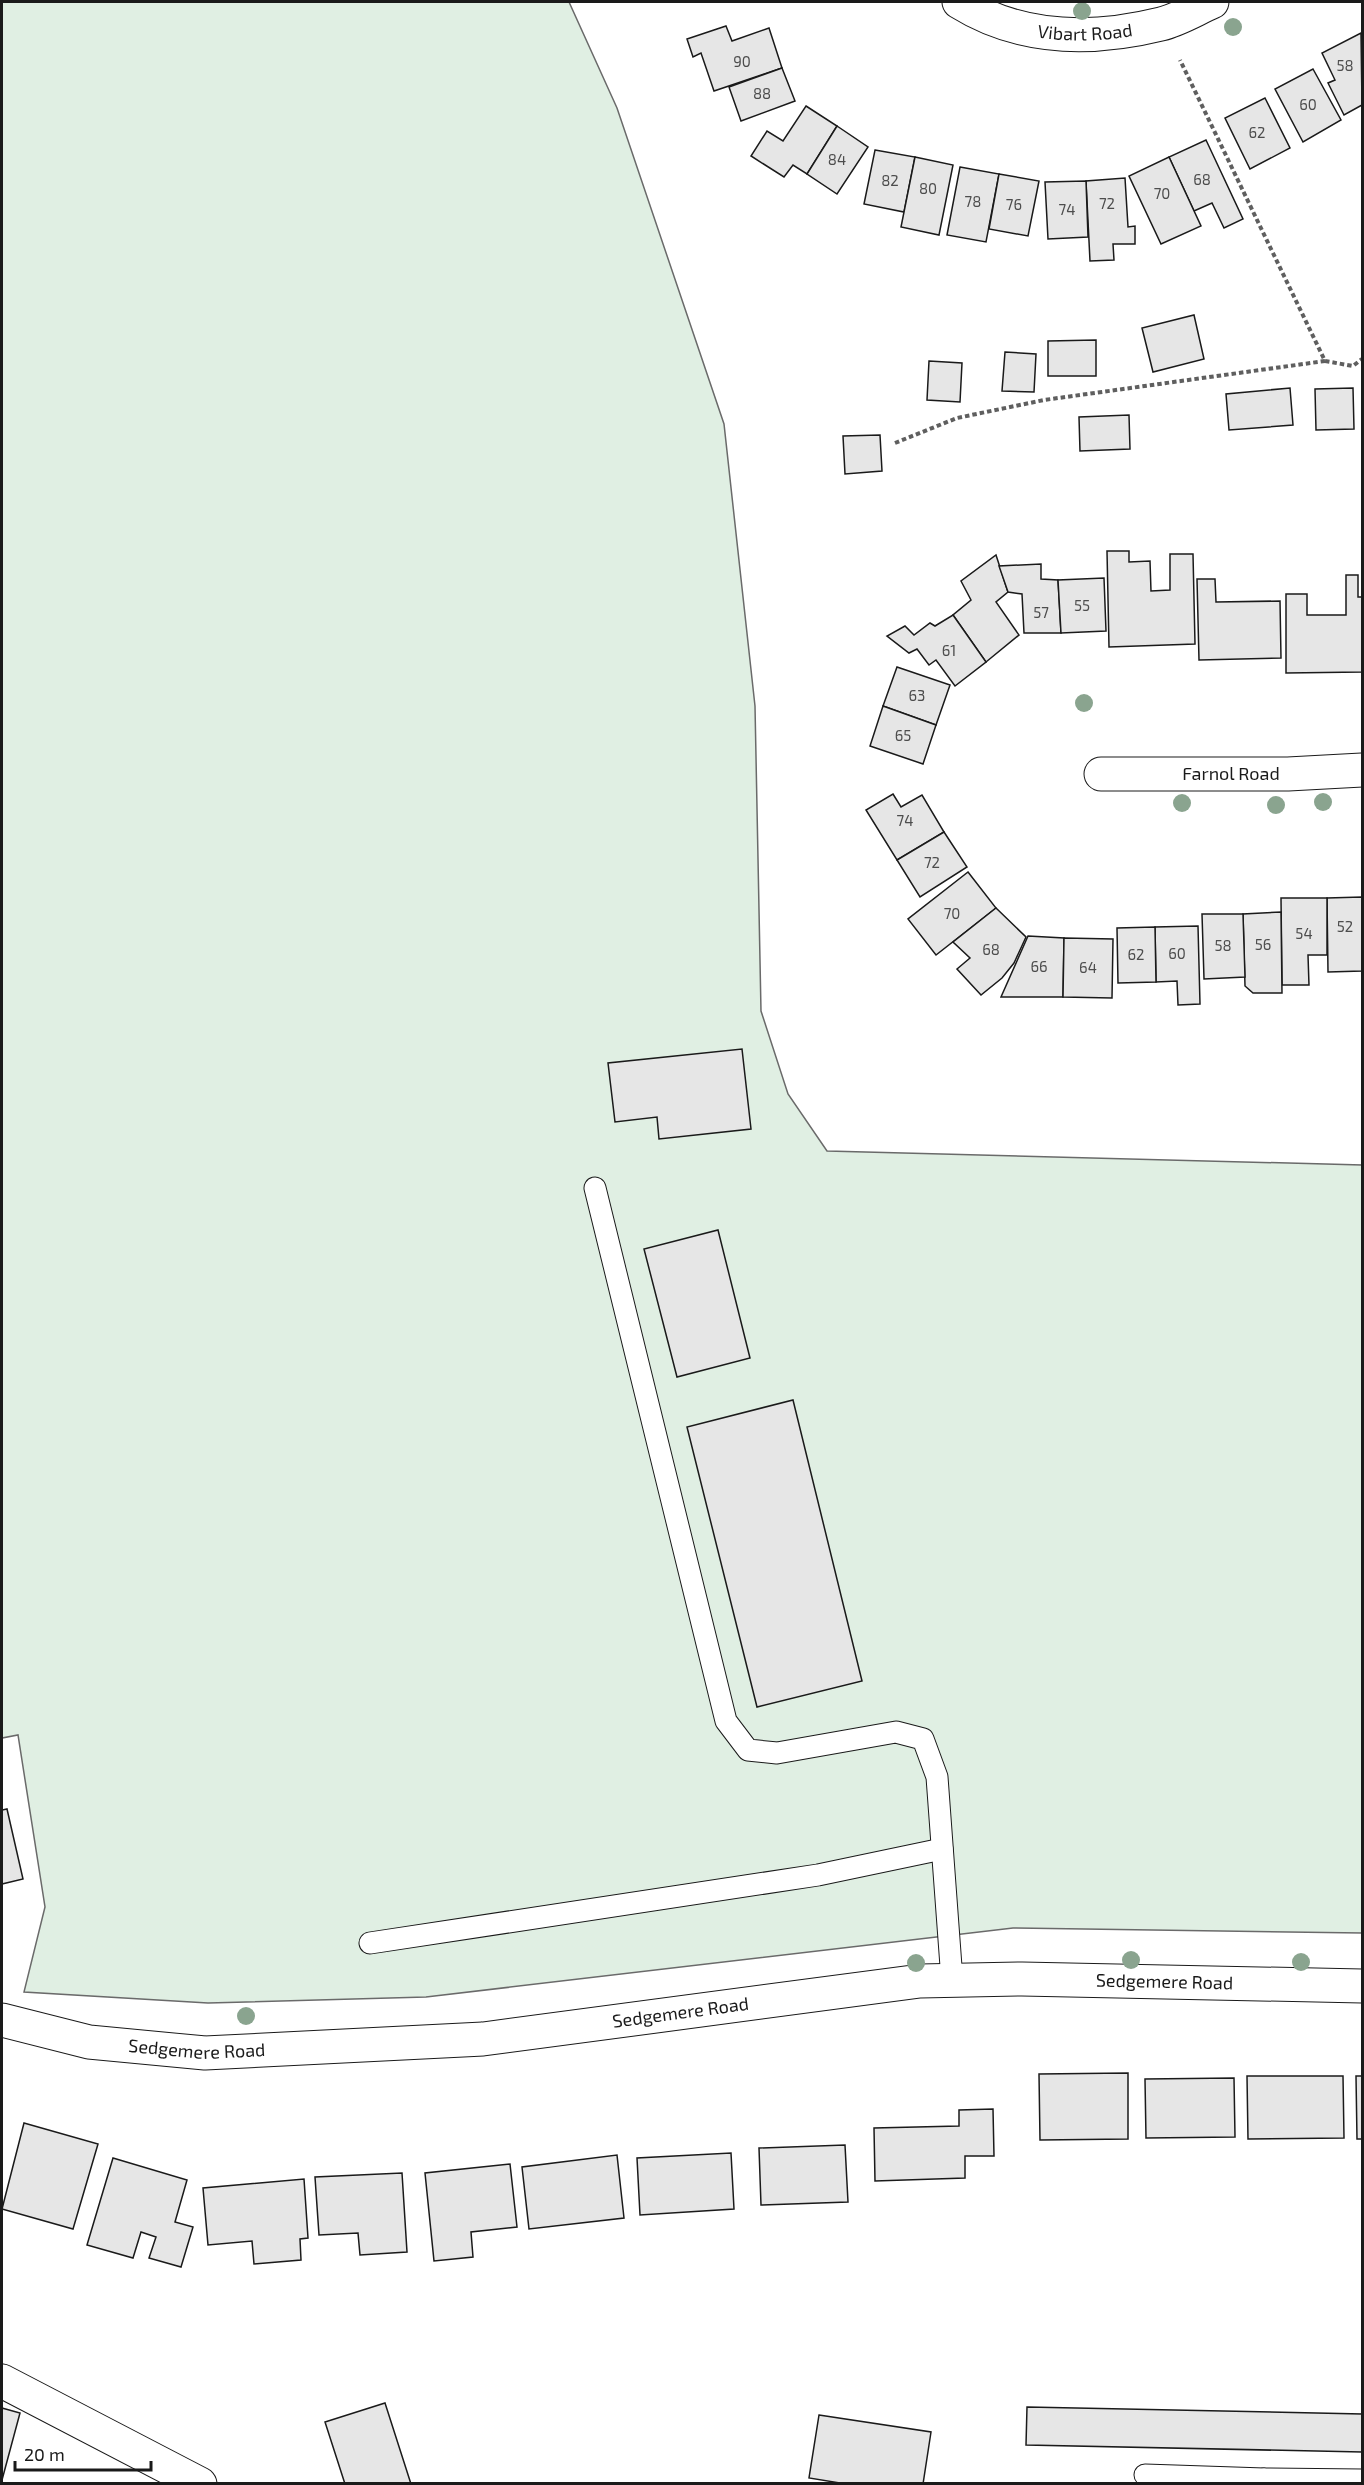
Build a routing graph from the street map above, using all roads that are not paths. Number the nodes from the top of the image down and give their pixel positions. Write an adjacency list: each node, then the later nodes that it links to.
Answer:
1 (959, 2): 2 (street, Vibart Road)
2 (1212, 2)
3 (1362, 770): 4 (street, Farnol Road)
4 (1101, 774)
5 (595, 1188): 6 (lane)
6 (942, 1849): 7 (lane); 8 (lane)
7 (370, 1943)
8 (952, 1980): 9 (street, Sedgemere Road); 10 (street, Sedgemere Road)
9 (1362, 1986)
10 (2, 2020)
11 (2, 2381): 15 (street)
12 (1145, 2475): 14 (lane)
13 (1362, 2480): 14 (lane)
14 (1264, 2481)
15 (200, 2484)

